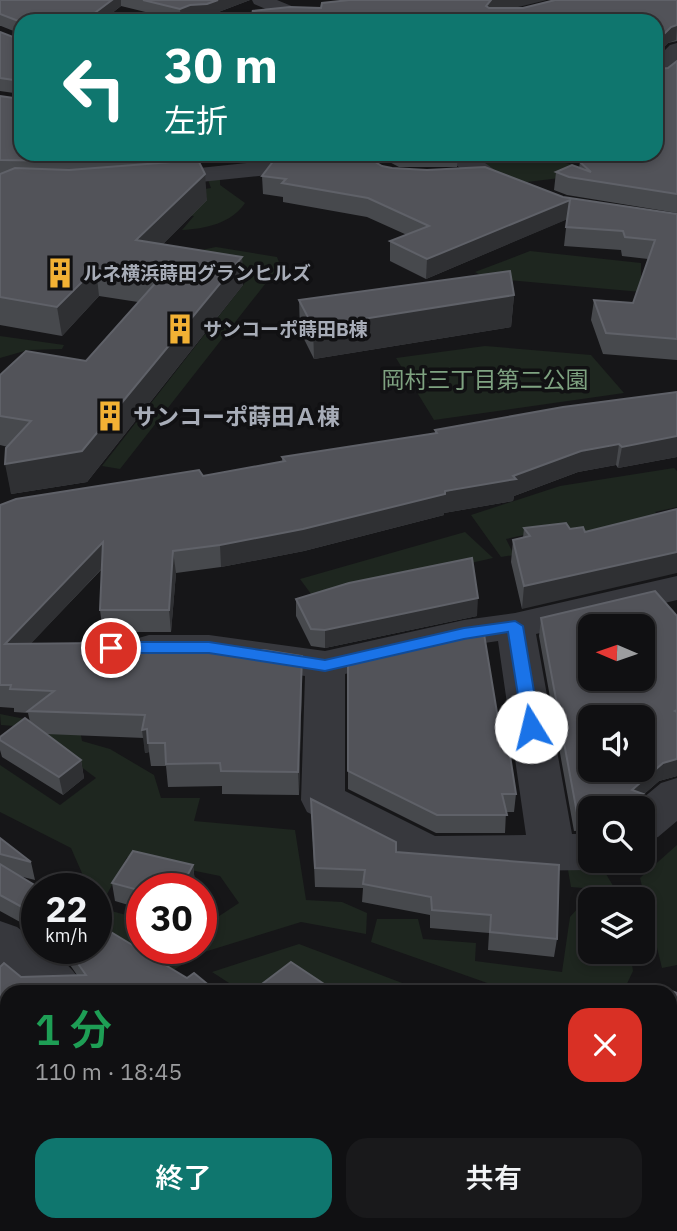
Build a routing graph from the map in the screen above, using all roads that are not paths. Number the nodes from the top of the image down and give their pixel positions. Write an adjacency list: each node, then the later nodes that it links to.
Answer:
1 (261, 0): 2 (street)
2 (294, 14)
3 (677, 49): 4 (street)
4 (663, 72)
5 (265, 161): 7 (street)
6 (467, 161): 8 (street)
7 (200, 164): 10 (street)
8 (486, 176): 9 (street); 11 (street)
9 (450, 178)
10 (128, 183)
11 (540, 197)
12 (677, 588): 13 (street)
13 (515, 626): 15 (street); 18 (street)
14 (116, 648): 15 (street)
15 (325, 665): 18 (street)
16 (677, 795): 17 (street)
17 (655, 814)
18 (571, 852)
19 (0, 941): 20 (street)
20 (53, 985)

